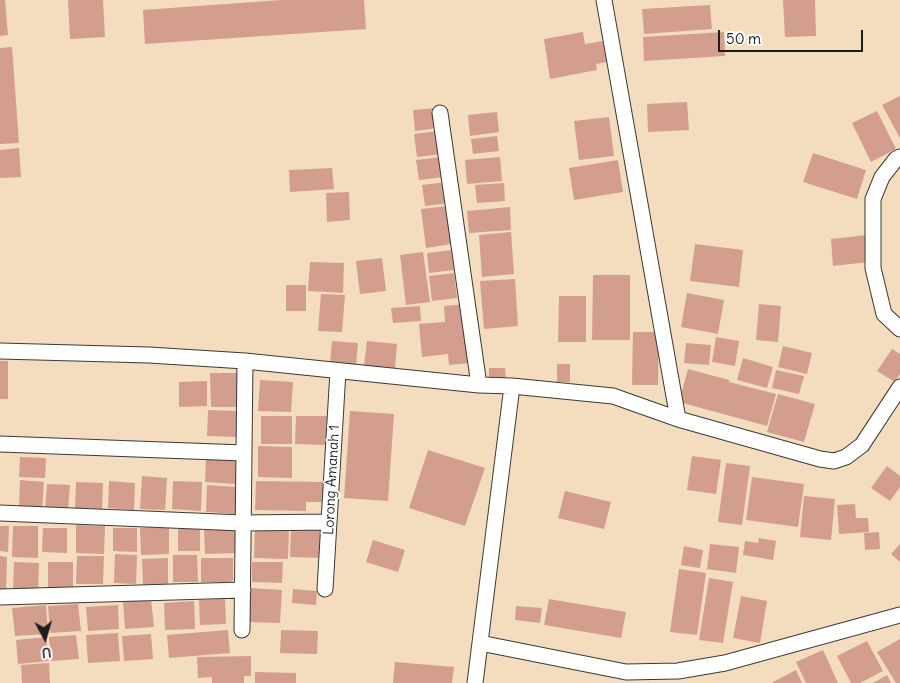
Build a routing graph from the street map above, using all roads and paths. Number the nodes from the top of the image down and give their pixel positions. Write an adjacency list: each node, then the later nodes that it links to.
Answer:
1 (604, 0): 11 (street)
2 (440, 113): 8 (street)
3 (900, 157): 4 (street)
4 (900, 329)
5 (0, 351): 6 (street)
6 (246, 361): 7 (street); 13 (street)
7 (338, 371): 8 (street); 15 (street, Lorong Amanah 1)
8 (479, 385): 9 (street)
9 (512, 386): 11 (street); 22 (street)
10 (900, 387): 11 (street)
11 (678, 419)
12 (0, 444): 13 (street)
13 (244, 453): 16 (street)
14 (0, 513): 16 (street)
15 (329, 522): 16 (street); 17 (street, Lorong Amanah 1)
16 (243, 523): 18 (street)
17 (325, 589)
18 (242, 590): 19 (street); 21 (street)
19 (0, 597)
20 (900, 616): 22 (street)
21 (242, 630)
22 (480, 642): 23 (street)
23 (475, 683)

